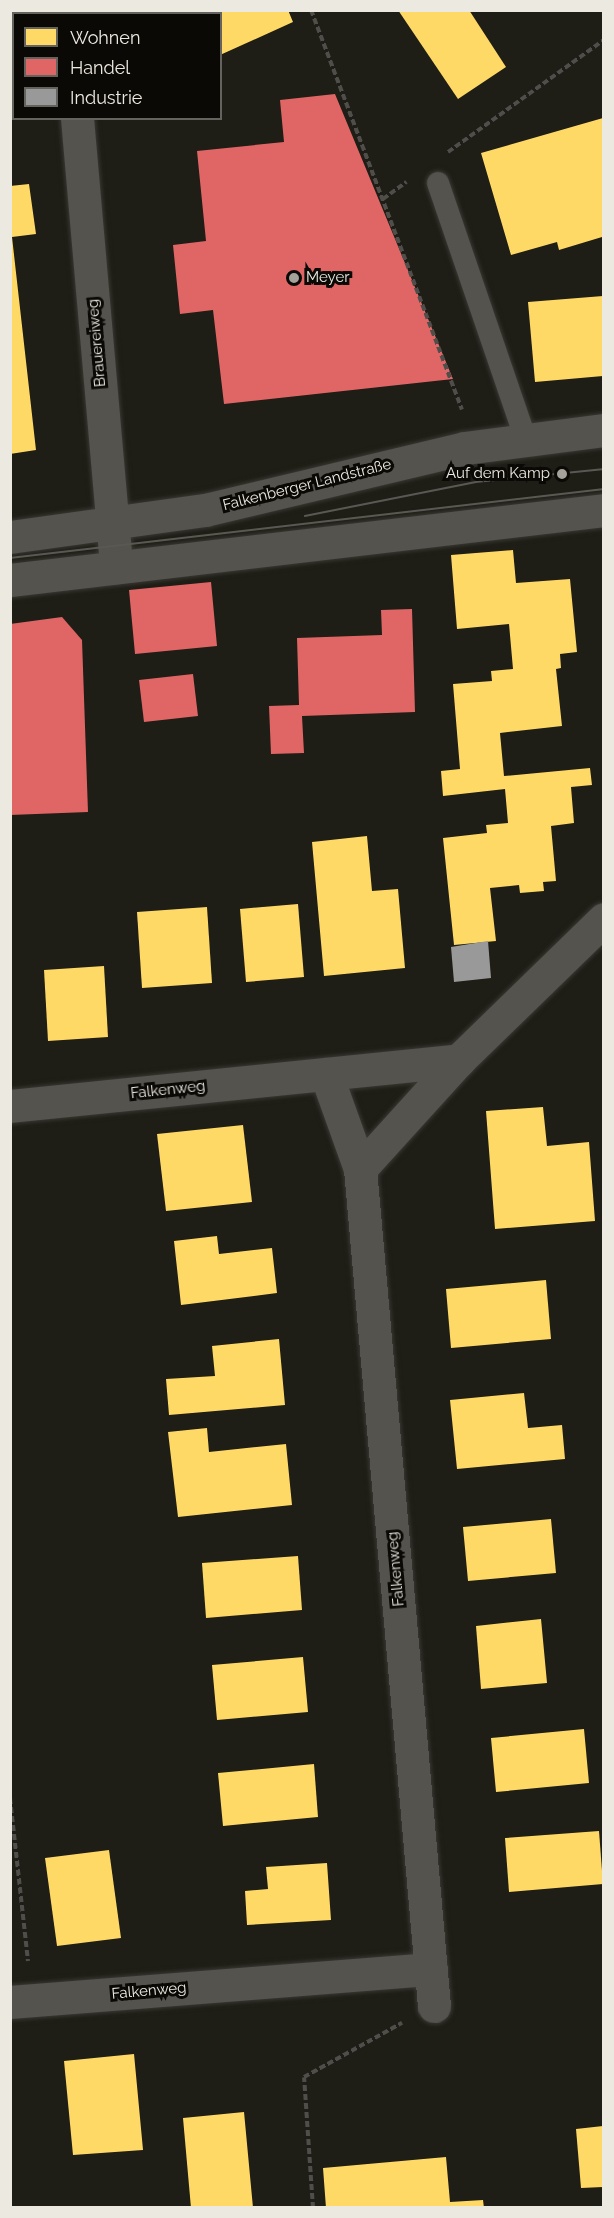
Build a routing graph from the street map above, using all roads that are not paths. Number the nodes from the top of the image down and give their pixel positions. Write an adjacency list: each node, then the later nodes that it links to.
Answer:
1 (77, 120): 6 (street, Brauereiweg)
2 (438, 183): 4 (lane)
3 (603, 430): 4 (street, Falkenberger Landstraße)
4 (526, 440): 6 (street, Falkenberger Landstraße)
5 (603, 510): 8 (street)
6 (113, 523): 7 (street, Falkenberger Landstraße); 8 (street, Brauereiweg)
7 (10, 537)
8 (116, 567): 9 (street)
9 (10, 580)
10 (603, 919): 11 (street)
11 (459, 1060): 12 (street, Falkenweg); 14 (street)
12 (326, 1074): 13 (street, Falkenweg); 14 (street, Falkenweg)
13 (10, 1106)
14 (360, 1170): 15 (street, Falkenweg)
15 (431, 1969): 16 (street, Falkenweg); 17 (street, Falkenweg)
16 (21, 2001)
17 (434, 2006)

